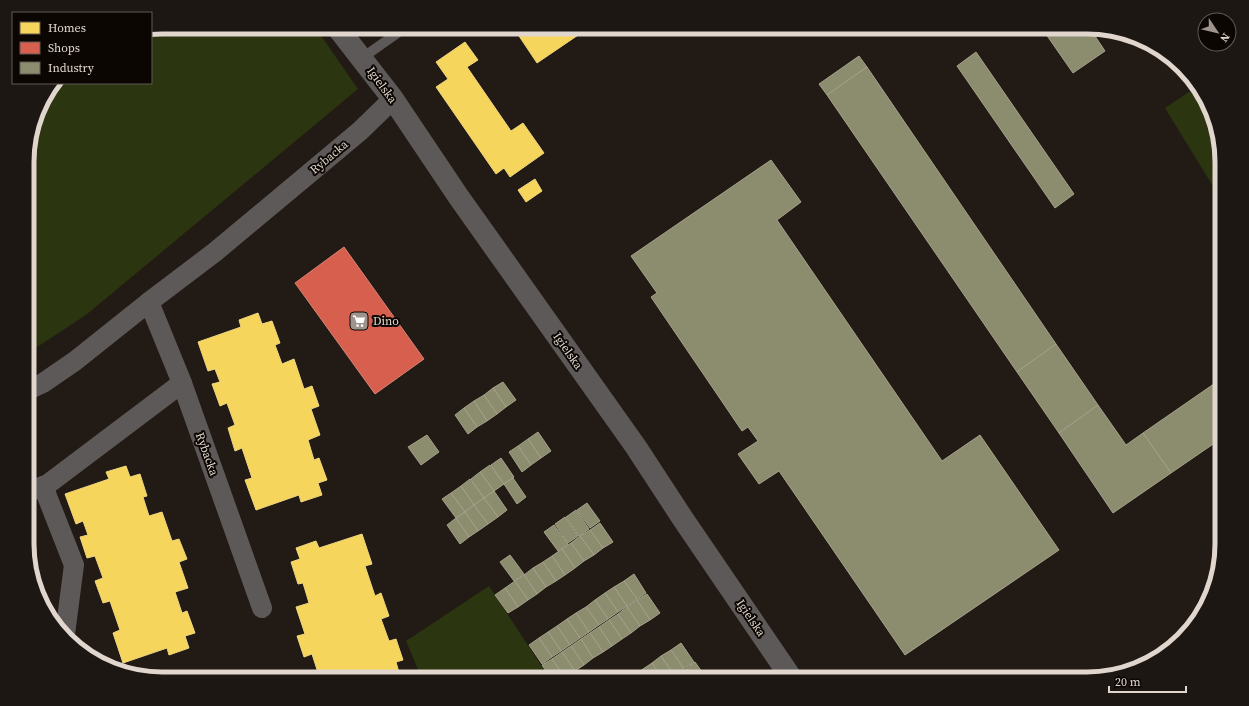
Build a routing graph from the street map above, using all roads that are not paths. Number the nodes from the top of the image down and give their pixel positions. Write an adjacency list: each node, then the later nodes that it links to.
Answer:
1 (343, 34): 3 (street, Igielska)
2 (396, 34): 3 (lane)
3 (362, 58): 4 (street, Igielska)
4 (393, 99): 5 (street, Rybacka); 11 (street, Igielska)
5 (149, 302): 6 (street, Rybacka); 7 (street, Rybacka)
6 (182, 383): 8 (street); 9 (street, Rybacka)
7 (34, 387)
8 (35, 489): 10 (street)
9 (262, 608)
10 (66, 629)
11 (787, 672)

